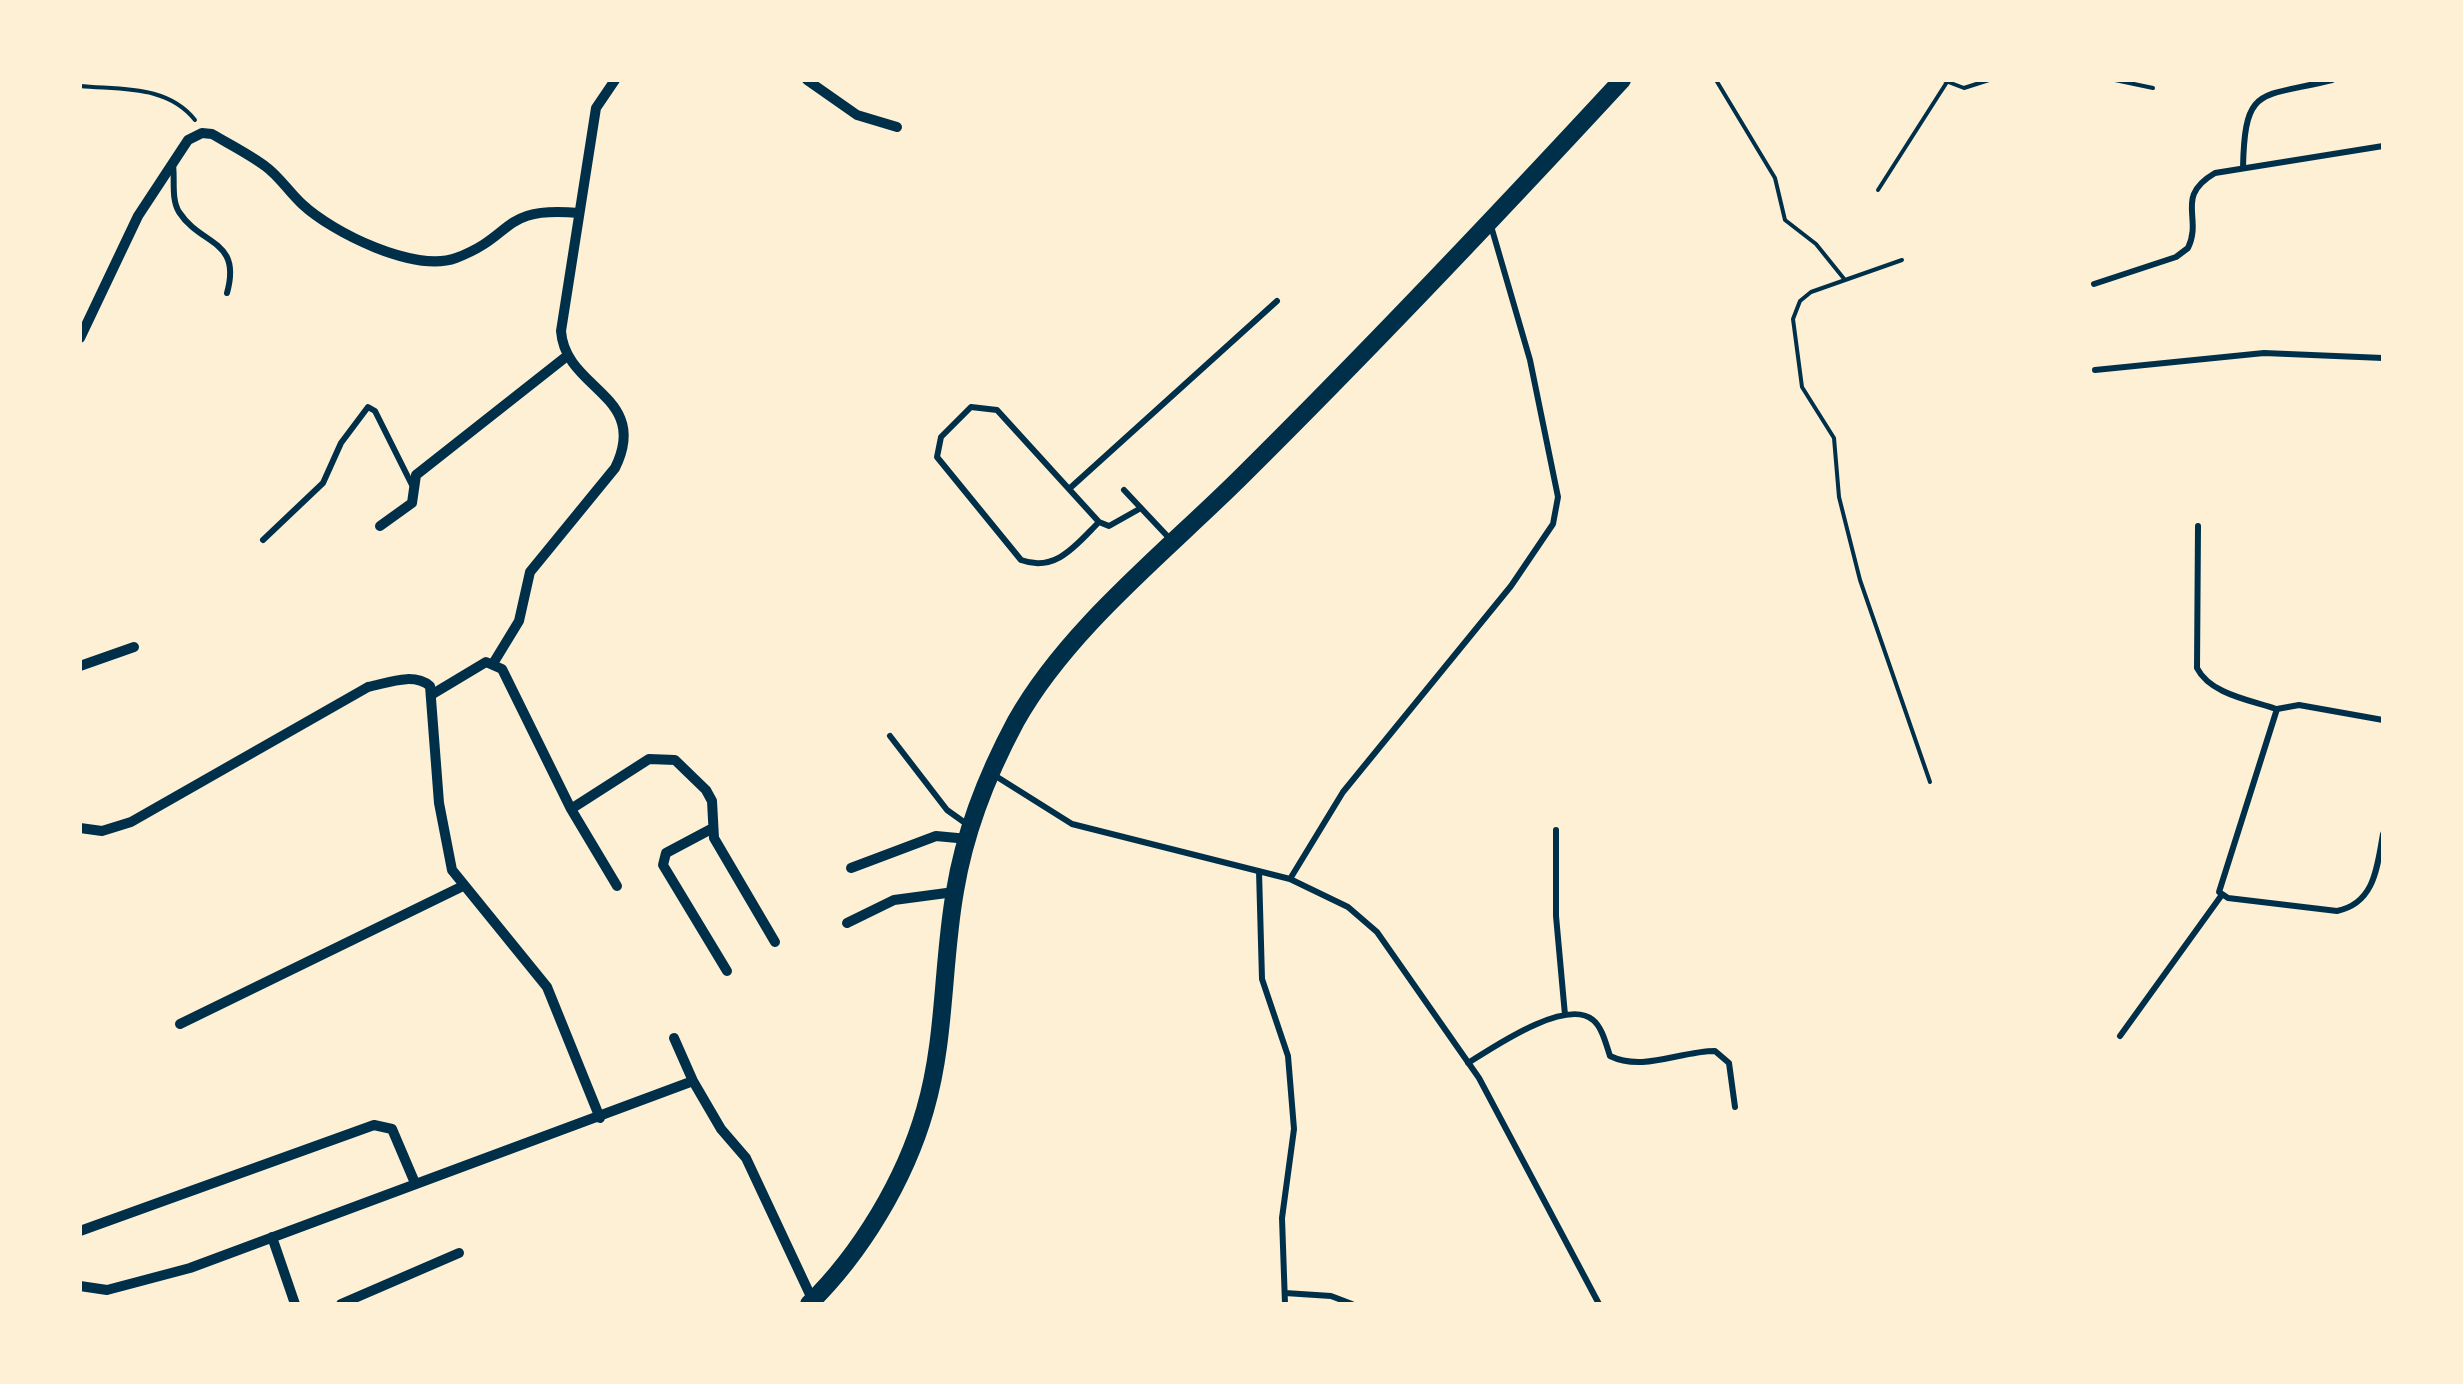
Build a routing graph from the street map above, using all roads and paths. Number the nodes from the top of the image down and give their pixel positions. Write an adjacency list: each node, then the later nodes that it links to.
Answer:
1 (616, 80): 17 (street)
2 (806, 80): 11 (street)
3 (1716, 80): 20 (path)
4 (1989, 80): 8 (path)
5 (2115, 80): 10 (path)
6 (2332, 80): 15 (lane)
7 (1621, 81): 18 (main road)
8 (1945, 81): 16 (path)
9 (80, 86): 12 (path)
10 (2153, 88)
11 (897, 127)
12 (202, 132): 14 (street); 17 (street)
13 (2383, 146): 15 (lane)
14 (172, 164): 22 (lane); 24 (street)
15 (2243, 167): 21 (lane)
16 (1878, 190)
17 (580, 213): 25 (street)
18 (1489, 220): 36 (main road); 54 (lane)
19 (1902, 260): 20 (path)
20 (1846, 280): 45 (path)
21 (2094, 284)
22 (227, 293)
23 (1276, 301): 29 (lane)
24 (80, 338)
25 (567, 356): 28 (street); 38 (street)
26 (2383, 358): 27 (lane)
27 (2095, 370)
28 (412, 485): 33 (street); 35 (lane)
29 (1069, 489): 32 (lane); 32 (lane)
30 (1124, 490): 31 (lane)
31 (1141, 508): 32 (lane); 36 (lane)
32 (1099, 522)
33 (380, 526)
34 (2198, 526): 41 (lane)
35 (263, 540)
36 (1174, 544): 44 (main road)
37 (134, 647): 39 (street)
38 (494, 662): 40 (street); 46 (street)
39 (80, 666)
40 (431, 695): 47 (street); 55 (street)
41 (2277, 709): 42 (lane); 58 (lane)
42 (2383, 720)
43 (890, 736): 50 (lane)
44 (990, 772): 50 (main road); 53 (lane)
45 (1930, 782)
46 (571, 809): 48 (street); 56 (street)
47 (80, 828)
48 (712, 828): 60 (street); 61 (street)
49 (1556, 830): 62 (lane)
50 (969, 833): 52 (street); 57 (main road)
51 (2383, 834): 58 (lane)
52 (851, 868)
53 (1259, 871): 54 (lane); 75 (lane)
54 (1290, 879): 66 (lane)
55 (463, 886): 63 (street); 69 (street)
56 (616, 886)
57 (954, 892): 59 (street); 76 (main road)
58 (2221, 896): 64 (lane)
59 (848, 922)
60 (775, 942)
61 (727, 971)
62 (1565, 1015): 66 (lane); 68 (lane)
63 (180, 1024)
64 (2120, 1036)
65 (674, 1038): 67 (street)
66 (1468, 1063): 81 (lane)
67 (693, 1081): 69 (street); 76 (street)
68 (1736, 1107)
69 (600, 1118): 70 (street)
70 (415, 1183): 71 (street); 72 (street)
71 (80, 1232)
72 (272, 1237): 74 (street); 77 (street)
73 (459, 1252): 78 (street)
74 (80, 1286)
75 (1286, 1293): 79 (lane); 80 (lane)
76 (811, 1302)
77 (295, 1304)
78 (341, 1304)
79 (1285, 1304)
80 (1352, 1304)
81 (1599, 1304)

